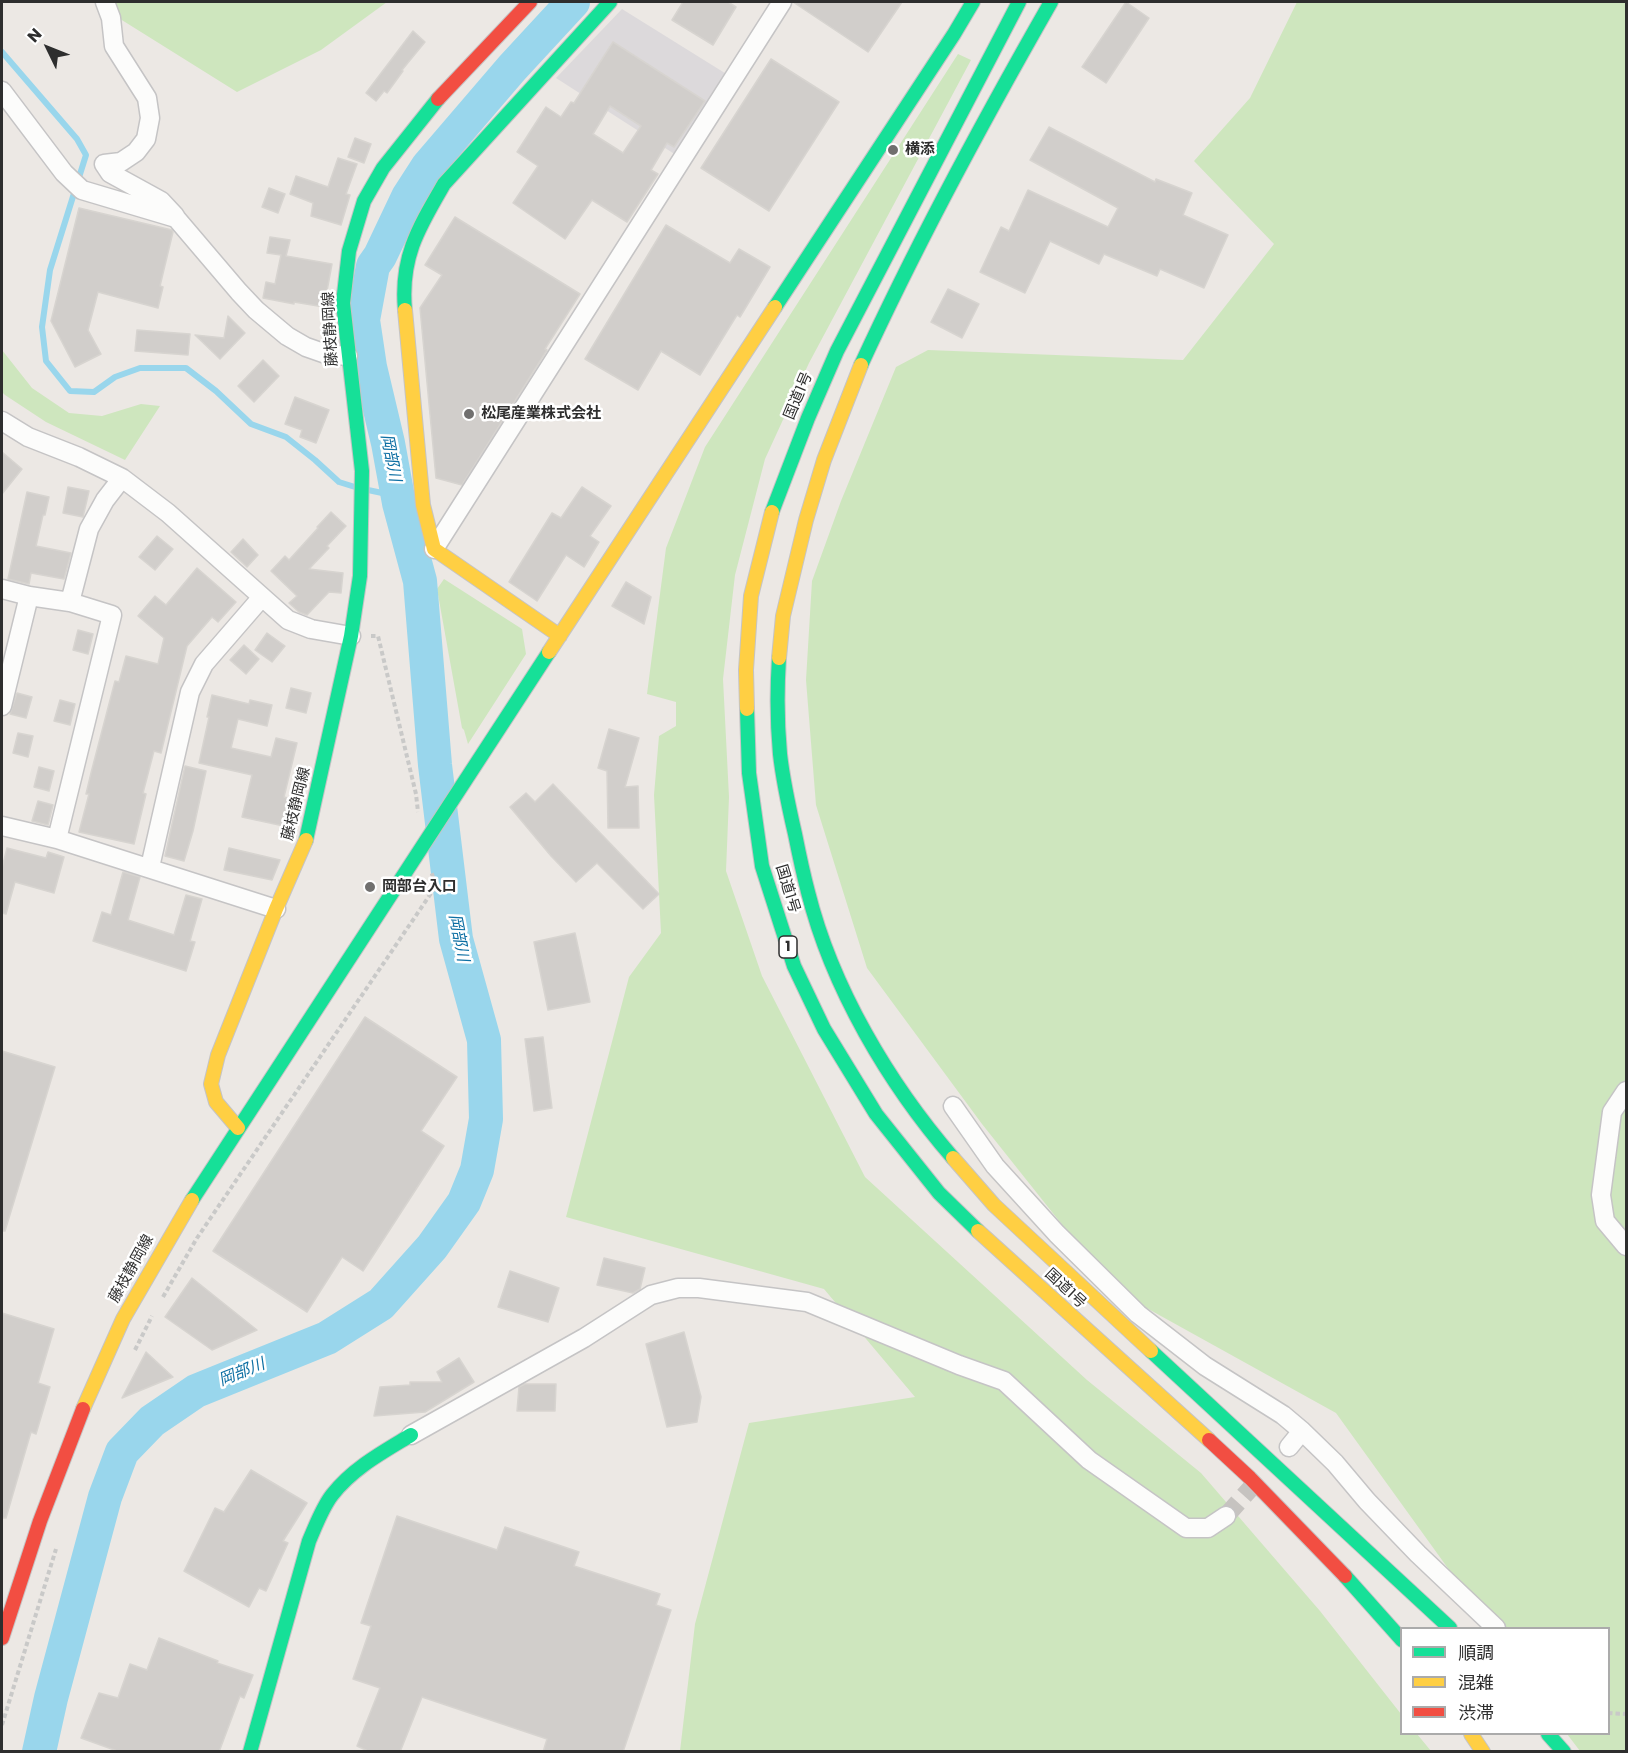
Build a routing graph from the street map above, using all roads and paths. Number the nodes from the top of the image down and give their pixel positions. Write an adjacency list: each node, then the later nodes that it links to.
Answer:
1 (105, 2): 9 (street)
2 (530, 2): 10 (main road, 藤枝静岡線)
3 (610, 2): 13 (main road)
4 (782, 2): 13 (street)
5 (973, 2): 19 (main road)
6 (1019, 2): 36 (main road, 国道1号 / 1)
7 (1051, 2): 33 (main road, 国道1号)
8 (2, 91): 9 (street)
9 (176, 218): 10 (street)
10 (348, 356): 18 (main road, 藤枝静岡線)
11 (2, 421): 12 (street)
12 (122, 478): 16 (street); 17 (street)
13 (434, 549): 19 (main road)
14 (2, 589): 15 (street)
15 (29, 596): 17 (street); 20 (street)
16 (262, 597): 18 (street); 23 (street)
17 (70, 602): 22 (street)
18 (351, 636): 24 (main road, 藤枝静岡線)
19 (560, 636): 27 (main road)
20 (2, 706)
21 (2, 826): 22 (street)
22 (57, 839): 23 (street)
23 (150, 867): 24 (street)
24 (276, 909): 27 (main road, 藤枝静岡線)
25 (1626, 1091): 28 (street)
26 (953, 1106): 29 (street)
27 (238, 1128): 35 (main road, 藤枝静岡線)
28 (1626, 1246)
29 (1302, 1431): 31 (street); 34 (street)
30 (411, 1435): 32 (street); 41 (main road)
31 (1289, 1447)
32 (1226, 1516)
33 (1448, 1627)
34 (1494, 1627)
35 (2, 1638)
36 (1400, 1639)
37 (1610, 1713): 38 (path)
38 (1626, 1714)
39 (1472, 1735): 42 (main road)
40 (1549, 1735): 43 (main road)
41 (250, 1752)
42 (1483, 1752)
43 (1564, 1752)

